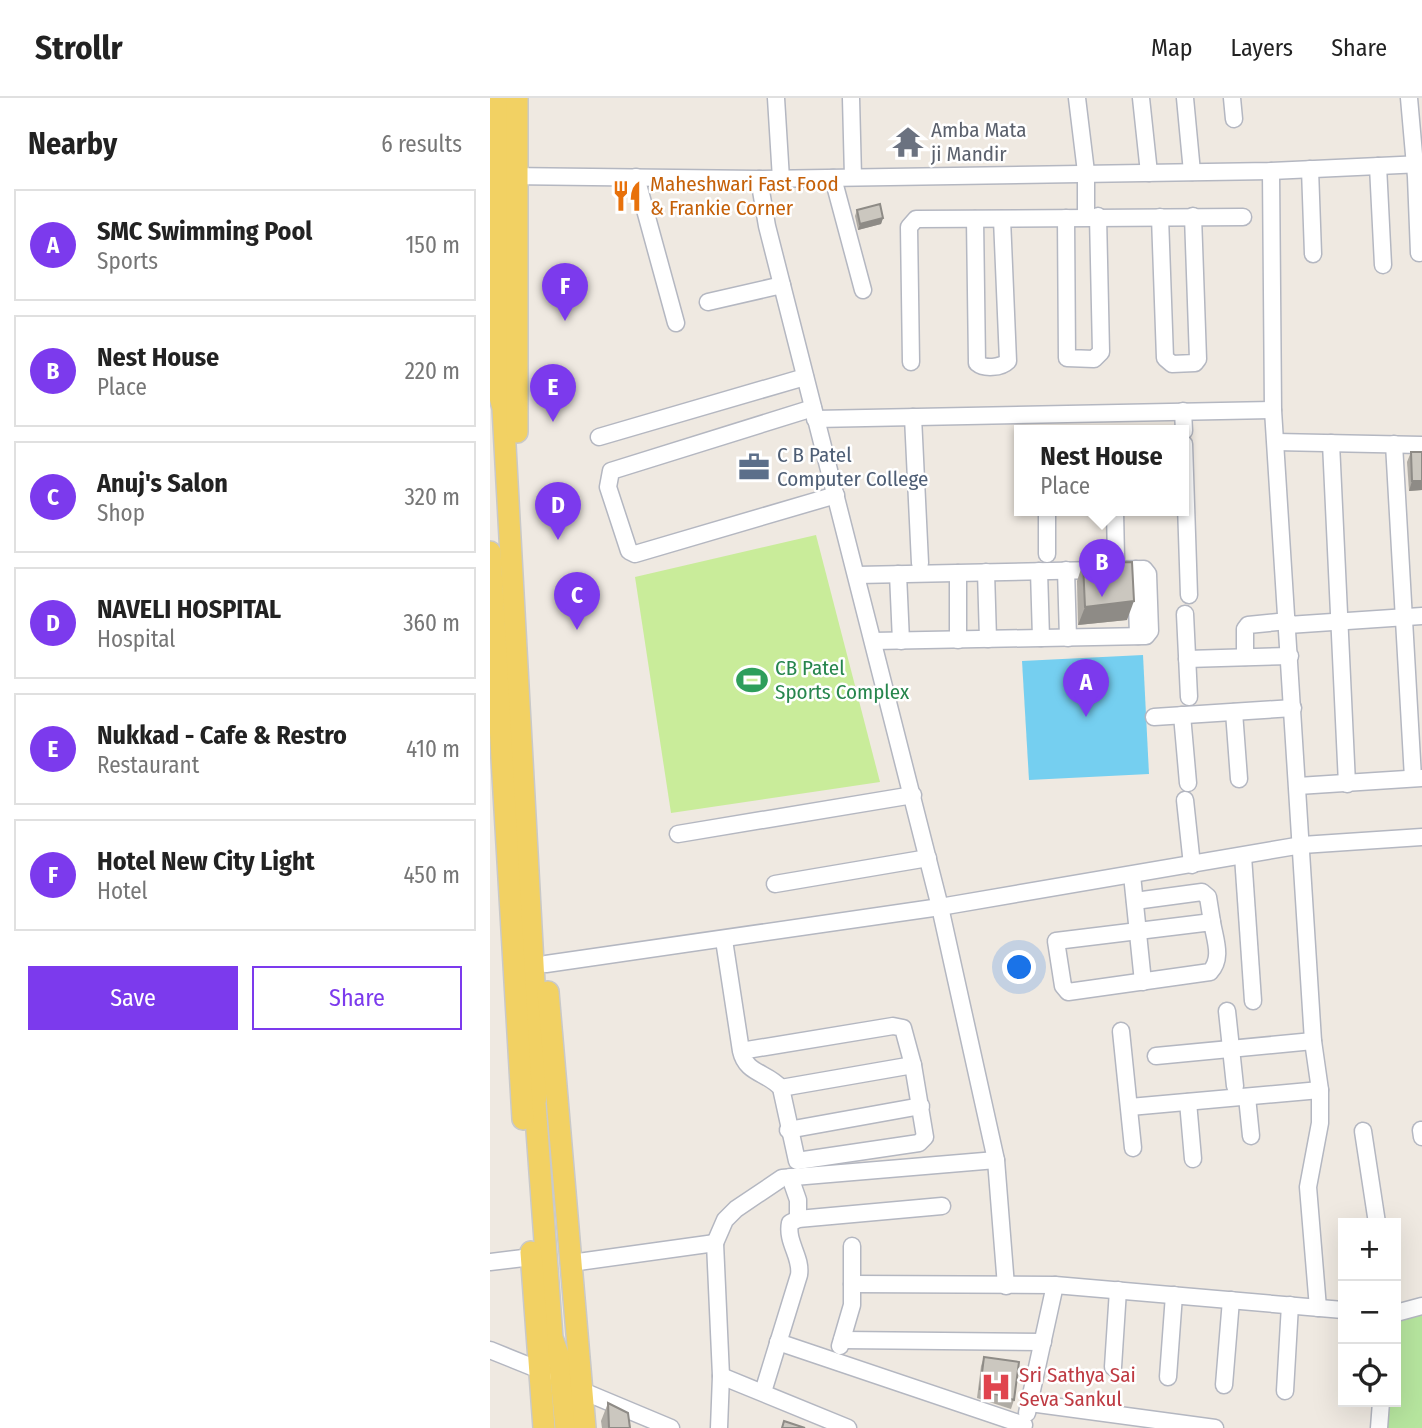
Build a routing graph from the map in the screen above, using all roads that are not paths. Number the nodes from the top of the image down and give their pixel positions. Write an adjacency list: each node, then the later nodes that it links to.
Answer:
1 (499, 98): 19 (main road)
2 (510, 98): 19 (main road)
3 (517, 98): 19 (main road)
4 (776, 98): 24 (street)
5 (851, 98): 21 (street)
6 (1077, 98): 16 (street)
7 (1141, 98): 18 (street)
8 (1185, 98): 17 (street)
9 (1232, 98): 11 (street)
10 (1409, 98): 12 (street)
11 (1234, 119)
12 (1419, 164): 13 (street); 32 (street)
13 (1378, 166): 14 (street); 34 (street)
14 (1310, 169): 15 (street); 33 (street)
15 (1271, 171): 17 (street); 41 (street)
16 (1086, 172): 18 (street); 21 (street); 25 (street)
17 (1192, 172): 18 (street)
18 (1149, 173)
19 (503, 176): 20 (street); 110 (main road); 161 (main road)
20 (636, 177): 23 (street); 38 (street)
21 (853, 177): 22 (street)
22 (833, 178): 24 (street); 36 (street)
23 (759, 179): 24 (street); 35 (street)
24 (781, 179)
25 (1092, 216): 27 (street); 29 (street); 29 (street)
26 (1193, 216): 27 (street); 27 (street); 28 (street)
27 (1160, 217)
28 (1243, 217)
29 (1066, 218): 31 (street)
30 (975, 219): 31 (street); 31 (street); 39 (street)
31 (1002, 219)
32 (1419, 253)
33 (1313, 254)
34 (1382, 265)
35 (782, 285): 37 (street); 40 (street)
36 (863, 290)
37 (708, 302)
38 (676, 323)
39 (911, 362)
40 (805, 377): 44 (street); 50 (street)
41 (1273, 410): 42 (street); 51 (street)
42 (1183, 411): 43 (street); 49 (street)
43 (1112, 413): 45 (street); 48 (street)
44 (814, 414): 46 (street); 55 (street); 55 (street)
45 (1045, 414): 46 (street); 47 (street)
46 (913, 417): 62 (street)
47 (1046, 425)
48 (1112, 425)
49 (1184, 425)
50 (600, 437)
51 (1276, 442): 52 (street); 75 (street)
52 (1331, 443): 53 (street); 74 (street)
53 (1394, 444): 54 (street); 73 (street)
54 (1422, 445)
55 (836, 495): 68 (street)
56 (1047, 516): 60 (street)
57 (1115, 516): 61 (street)
58 (1186, 516): 69 (street)
59 (490, 552): 70 (main road)
60 (1047, 554)
61 (1116, 559)
62 (920, 563)
63 (1066, 570): 64 (street); 77 (street); 77 (street)
64 (1040, 571): 65 (street); 76 (street)
65 (986, 572): 66 (street); 79 (street)
66 (958, 573): 67 (street); 78 (street)
67 (898, 574): 68 (street); 80 (street)
68 (857, 575): 81 (street)
69 (1189, 595)
70 (491, 609): 138 (main road)
71 (1185, 614): 84 (street)
72 (1422, 616): 73 (street)
73 (1404, 618): 74 (street); 90 (street)
74 (1339, 621): 75 (street); 93 (street)
75 (1288, 623): 82 (street); 83 (street)
76 (1041, 638): 77 (street); 79 (street)
77 (1068, 638)
78 (958, 639): 79 (street); 80 (street)
79 (988, 639)
80 (901, 640): 81 (street)
81 (873, 641): 95 (street)
82 (1290, 656): 83 (street); 86 (street)
83 (1245, 657): 84 (street)
84 (1187, 659): 85 (street)
85 (1188, 697)
86 (1293, 708): 87 (street); 94 (street)
87 (1234, 712): 88 (street); 91 (street)
88 (1182, 715): 89 (street); 92 (street)
89 (1154, 717)
90 (1418, 778): 93 (street)
91 (1239, 779)
92 (1188, 783)
93 (1347, 785): 94 (street)
94 (1298, 786): 99 (street)
95 (913, 795): 97 (street); 101 (street)
96 (1185, 800): 102 (street)
97 (678, 834)
98 (1422, 837): 99 (street)
99 (1302, 845): 100 (street); 115 (street)
100 (1243, 856): 102 (street); 112 (street)
101 (928, 858): 104 (street); 106 (street)
102 (1192, 865): 103 (street)
103 (1132, 875): 105 (street); 106 (street)
104 (775, 884)
105 (1135, 901): 107 (street); 108 (street)
106 (940, 907): 109 (street); 131 (street)
107 (1212, 922): 108 (street); 111 (street)
108 (1138, 931): 111 (street); 111 (street)
109 (723, 939): 110 (street); 117 (street)
110 (546, 964): 140 (main road)
111 (1143, 982)
112 (1253, 1001)
113 (1227, 1011): 116 (street)
114 (1121, 1031): 125 (street)
115 (1313, 1041): 116 (street); 121 (street)
116 (1231, 1049): 118 (street); 122 (street)
117 (741, 1051): 119 (street); 120 (street)
118 (1156, 1056)
119 (913, 1065): 120 (street); 124 (street)
120 (781, 1087): 126 (street)
121 (1320, 1090): 122 (street); 149 (street)
122 (1241, 1091): 123 (street); 128 (street)
123 (1188, 1102): 125 (street); 130 (street)
124 (921, 1106): 126 (street); 126 (street)
125 (1130, 1107): 129 (street)
126 (788, 1130)
127 (1363, 1131): 134 (street)
128 (1251, 1136)
129 (1133, 1148)
130 (1193, 1158)
131 (996, 1160): 132 (street); 143 (street)
132 (790, 1177): 135 (street); 136 (street)
133 (942, 1206): 135 (street)
134 (1376, 1218)
135 (798, 1219): 153 (street)
136 (715, 1243): 140 (street); 159 (street)
137 (852, 1246): 141 (street)
138 (532, 1257): 139 (street); 158 (main road)
139 (490, 1262)
140 (571, 1263): 164 (main road)
141 (852, 1284): 143 (street); 152 (street)
142 (1055, 1285): 143 (street); 144 (street); 154 (street)
143 (1006, 1286)
144 (1118, 1290): 145 (street); 157 (street)
145 (1174, 1295): 146 (street); 160 (street)
146 (1231, 1300): 147 (street); 162 (street)
147 (1290, 1305): 149 (street); 163 (street)
148 (1422, 1306): 151 (street)
149 (1318, 1308): 150 (street)
150 (1338, 1310)
151 (1401, 1312)
152 (842, 1340): 154 (street); 156 (street)
153 (778, 1342): 156 (street); 165 (street)
154 (1043, 1342): 166 (street)
155 (490, 1350): 158 (street)
156 (835, 1359): 168 (street)
157 (1113, 1367)
158 (538, 1369): 161 (street); 169 (main road)
159 (721, 1376): 165 (street); 173 (street)
160 (1168, 1377)
161 (562, 1381): 164 (street); 170 (main road)
162 (1224, 1385)
163 (1285, 1391)
164 (582, 1392): 171 (main road); 172 (street)
165 (763, 1392): 174 (street)
166 (1030, 1403): 168 (street); 175 (street)
167 (1381, 1407): 176 (street)
168 (1023, 1426)
169 (544, 1428)
170 (566, 1428)
171 (585, 1428)
172 (671, 1428)
173 (719, 1428)
174 (848, 1428)
175 (1215, 1428)
176 (1379, 1428)

